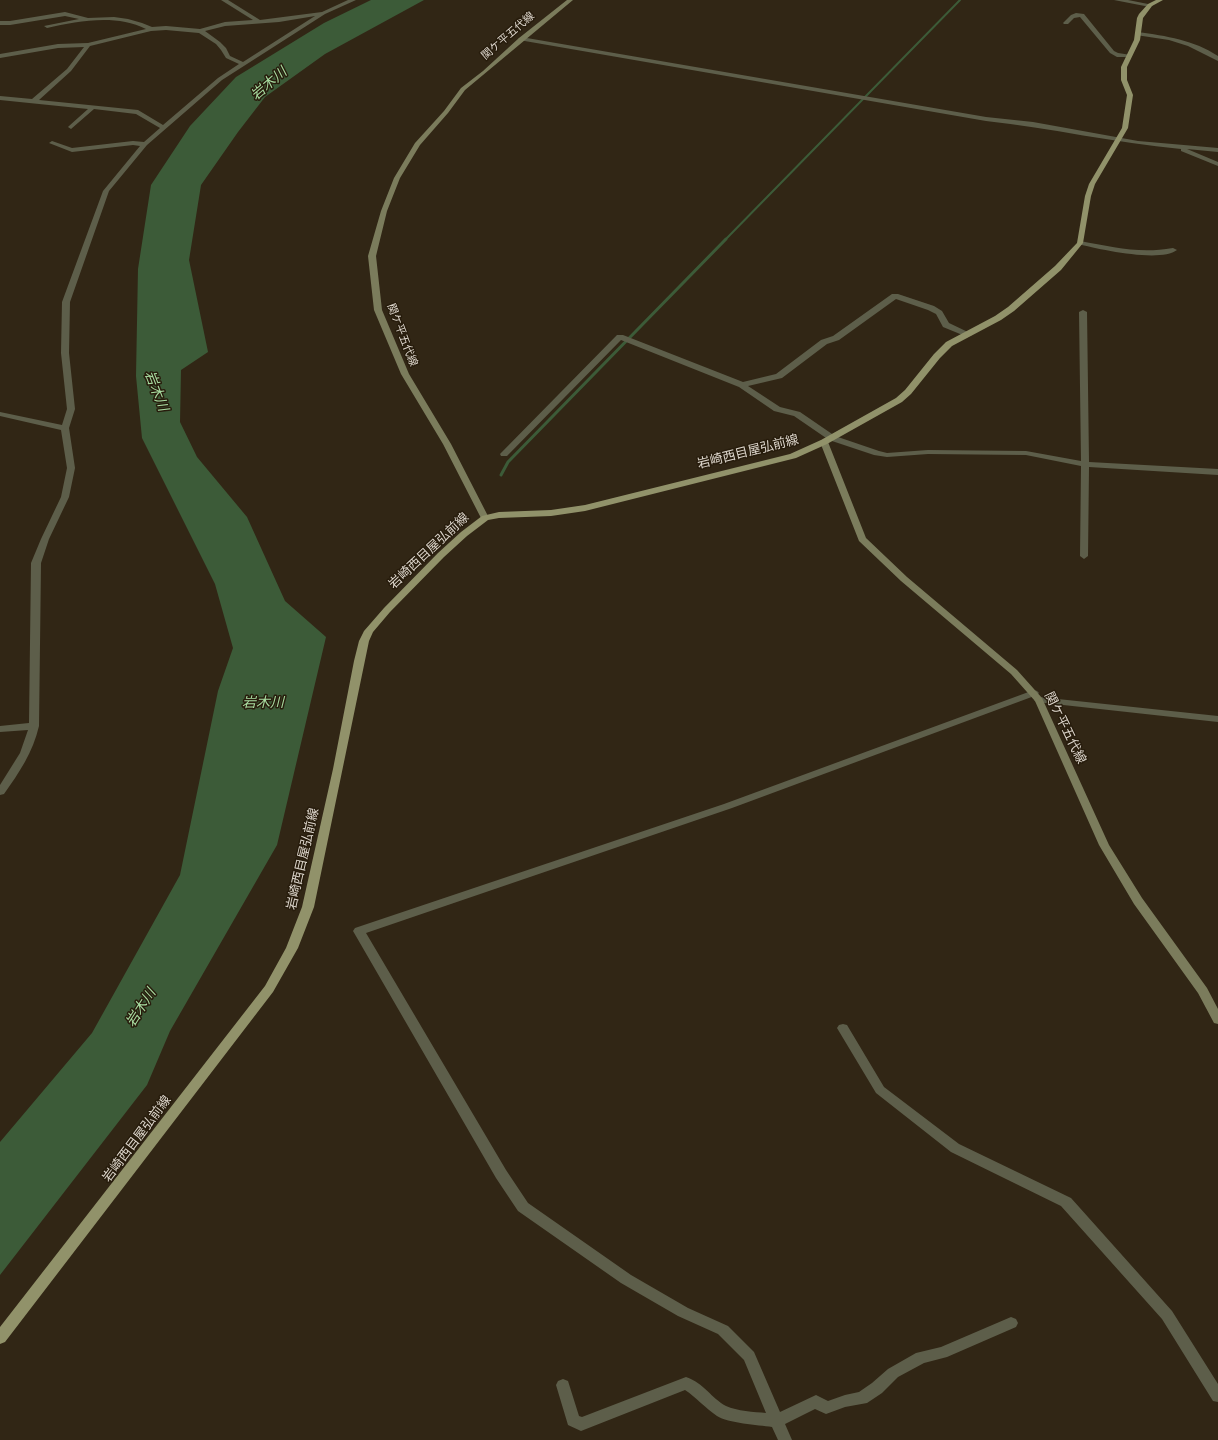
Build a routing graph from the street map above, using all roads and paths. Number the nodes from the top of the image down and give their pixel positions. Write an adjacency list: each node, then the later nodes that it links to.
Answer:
1 (224, 0): 10 (street)
2 (353, 0): 8 (street)
3 (570, 0): 17 (main road, 関ケ平五代線)
4 (1117, 0): 6 (street)
5 (1160, 0): 7 (main road)
6 (1130, 1): 7 (street)
7 (1150, 5): 16 (main road)
8 (323, 13): 10 (street); 22 (street)
9 (88, 20): 11 (street); 13 (street); 14 (street)
10 (260, 22): 15 (street)
11 (0, 23)
12 (1066, 24): 20 (street)
13 (47, 26)
14 (151, 30): 15 (street); 18 (street)
15 (200, 31): 22 (street)
16 (1138, 34): 20 (main road); 21 (street)
17 (521, 39): 28 (street); 45 (main road, 関ケ平五代線)
18 (88, 45): 19 (street); 24 (street)
19 (0, 56)
20 (1129, 56): 28 (main road)
21 (1218, 59)
22 (243, 64): 27 (street)
23 (0, 98): 24 (street)
24 (34, 101): 25 (street)
25 (92, 108): 26 (street); 27 (street)
26 (71, 127)
27 (164, 128): 30 (street)
28 (1117, 140): 31 (street); 34 (main road)
29 (52, 143): 30 (street)
30 (145, 144): 40 (street)
31 (1174, 146): 32 (street); 33 (street)
32 (1218, 150)
33 (1218, 164)
34 (1080, 243): 35 (street); 37 (main road, 岩崎西目屋弘前線)
35 (1173, 250)
36 (1083, 312): 43 (street)
37 (968, 334): 38 (street); 41 (main road, 岩崎西目屋弘前線)
38 (742, 385): 41 (street); 42 (street)
39 (0, 414): 40 (street)
40 (65, 428): 49 (street)
41 (828, 440): 43 (street); 45 (main road, 岩崎西目屋弘前線); 47 (main road, 関ケ平五代線)
42 (504, 454)
43 (1085, 464): 44 (street); 46 (street)
44 (1218, 472)
45 (485, 518): 55 (main road, 岩崎西目屋弘前線)
46 (1084, 556)
47 (1036, 697): 48 (street); 52 (main road, 関ケ平五代線); 58 (street)
48 (1218, 719)
49 (34, 726): 50 (street); 51 (street)
50 (0, 729)
51 (0, 792)
52 (1218, 1020)
53 (843, 1028): 57 (street)
54 (1011, 1323): 58 (street)
55 (0, 1338)
56 (563, 1385): 58 (street)
57 (1218, 1396)
58 (776, 1421): 59 (street)
59 (785, 1440)

